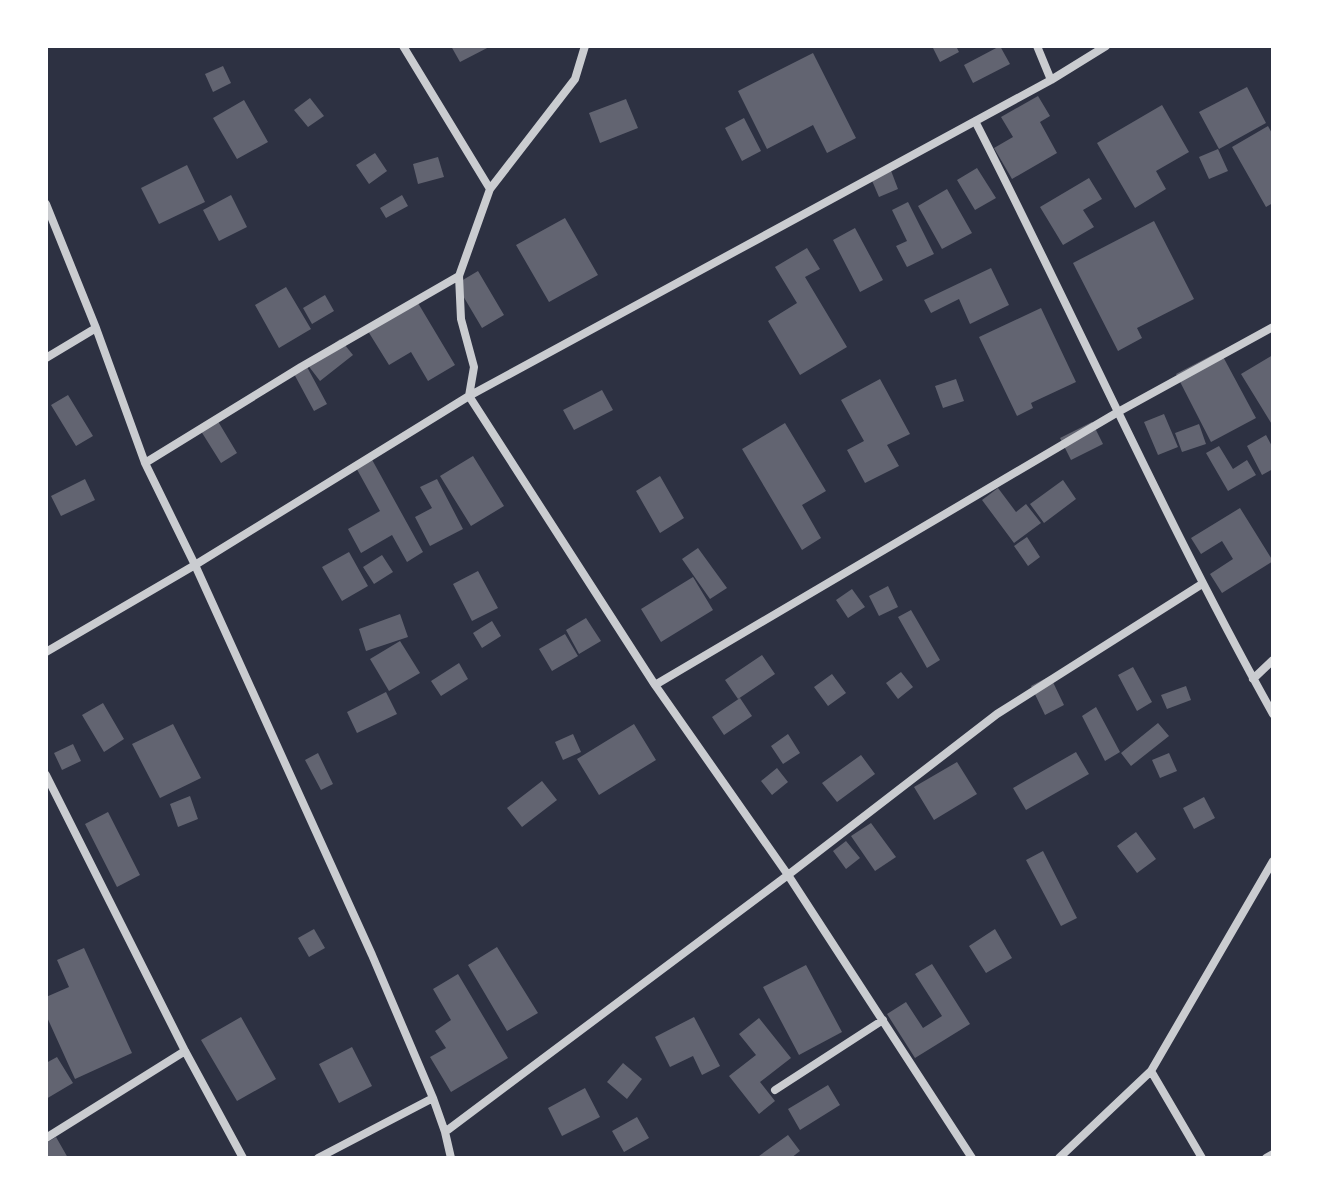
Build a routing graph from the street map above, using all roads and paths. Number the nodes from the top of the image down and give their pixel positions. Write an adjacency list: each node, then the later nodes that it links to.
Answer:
1 (403, 46): 7 (street)
2 (585, 46): 7 (street)
3 (1037, 46): 5 (street)
4 (1106, 46): 5 (street)
5 (1051, 80): 6 (street)
6 (975, 121): 13 (street); 14 (street)
7 (490, 189): 9 (street)
8 (46, 204): 11 (street)
9 (459, 276): 13 (street); 15 (street)
10 (1273, 327): 14 (street)
11 (96, 328): 12 (street); 15 (street)
12 (46, 358)
13 (469, 396): 16 (street); 21 (street)
14 (1118, 412): 17 (street); 21 (street)
15 (145, 463): 16 (street)
16 (195, 565): 18 (street); 30 (street)
17 (1202, 584): 20 (street); 25 (street)
18 (46, 652)
19 (1273, 660): 20 (street)
20 (1253, 679): 22 (street)
21 (655, 685): 25 (street)
22 (1273, 714)
23 (46, 775): 27 (street)
24 (1273, 861): 28 (street)
25 (788, 875): 26 (street); 31 (street)
26 (883, 1020): 29 (street); 37 (street)
27 (185, 1051): 32 (street); 34 (street)
28 (1151, 1071): 38 (street); 39 (street)
29 (775, 1090)
30 (433, 1098): 31 (street); 35 (street)
31 (445, 1132): 36 (street)
32 (46, 1138)
33 (1273, 1154): 40 (street)
34 (243, 1158)
35 (318, 1158)
36 (451, 1158)
37 (972, 1158)
38 (1059, 1158)
39 (1202, 1158)
40 (1266, 1158)

